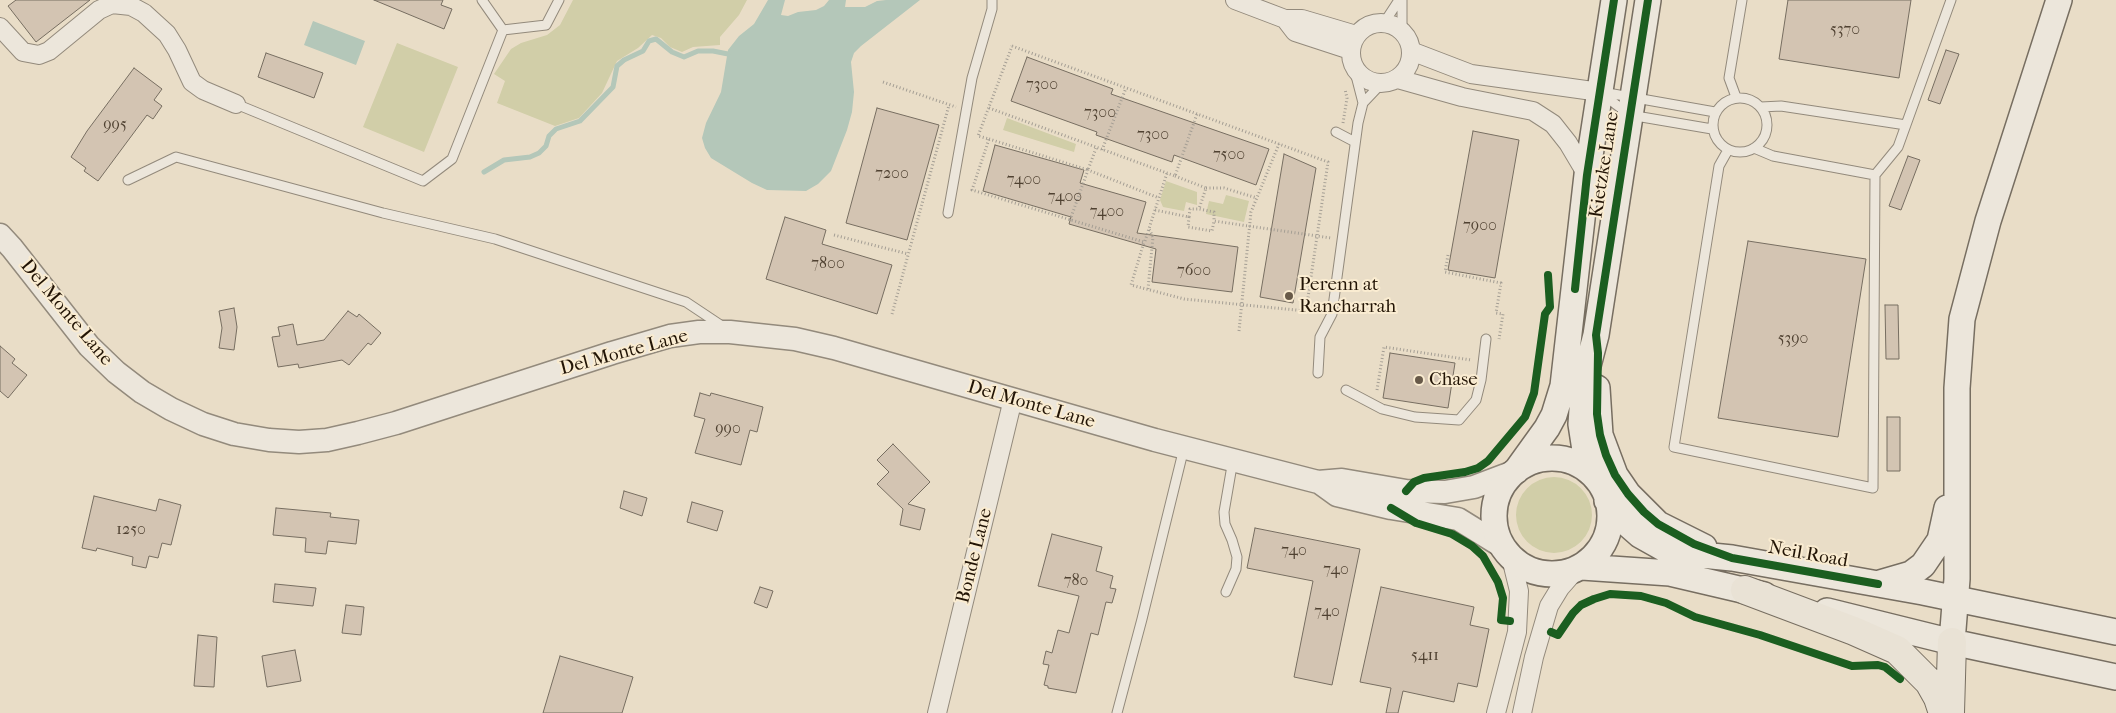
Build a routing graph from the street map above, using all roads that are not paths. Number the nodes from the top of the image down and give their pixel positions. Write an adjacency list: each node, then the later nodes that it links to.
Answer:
1 (482, 0): 14 (lane)
2 (559, 0): 14 (lane)
3 (992, 0): 36 (lane)
4 (1235, 0): 16 (street)
5 (1401, 0): 12 (lane); 15 (lane)
6 (1614, 0): 20 (main road, Kietzke Lane)
7 (1648, 0): 24 (main road, Kietzke Lane)
8 (1742, 0): 21 (lane)
9 (1951, 0): 27 (lane)
10 (2059, 0): 44 (main road)
11 (139, 4): 13 (street); 23 (street)
12 (1384, 23): 15 (street); 16 (street)
13 (0, 27)
14 (503, 30): 23 (lane)
15 (1402, 32): 17 (street)
16 (1353, 42): 18 (street)
17 (1411, 51): 19 (street); 20 (street)
18 (1354, 68): 19 (street); 22 (lane)
19 (1390, 81): 22 (lane); 33 (street)
20 (1600, 92): 24 (lane); 24 (lane); 33 (main road, Kietzke Lane)
21 (1736, 97): 25 (lane); 26 (lane)
22 (1363, 103): 30 (lane)
23 (236, 104)
24 (1631, 106): 26 (lane); 28 (lane); 39 (main road, Kietzke Lane)
25 (1761, 107): 27 (lane); 31 (lane)
26 (1715, 112): 28 (lane)
27 (1906, 125): 34 (lane)
28 (1712, 129): 32 (lane)
29 (1336, 132): 30 (lane)
30 (1355, 142): 41 (lane)
31 (1754, 148): 32 (lane); 34 (lane)
32 (1728, 150): 34 (lane)
33 (1587, 175): 47 (main road, Kietzke Lane)
34 (1875, 175)
35 (128, 180): 38 (lane)
36 (948, 213)
37 (0, 235): 38 (street, Del Monte Lane)
38 (730, 332): 43 (street, Del Monte Lane)
39 (1596, 335): 48 (main road, Kietzke Lane); 52 (main road)
40 (1486, 339): 42 (lane)
41 (1318, 373)
42 (1346, 390)
43 (1013, 399): 45 (street, Del Monte Lane); 61 (street, Bonde Lane)
44 (1957, 443): 54 (main road); 57 (main road)
45 (1184, 448): 46 (street, Del Monte Lane); 62 (lane)
46 (1233, 460): 49 (street, Del Monte Lane); 56 (lane)
47 (1514, 472): 48 (main road); 49 (street, Del Monte Lane); 51 (main road)
48 (1593, 475): 50 (main road)
49 (1318, 482): 51 (street, Del Monte Lane)
50 (1607, 501): 52 (main road, Neil Road); 53 (main road)
51 (1506, 551): 53 (main road); 63 (street)
52 (1732, 558): 54 (main road, Neil Road)
53 (1578, 569): 55 (main road); 64 (street)
54 (1878, 584): 57 (main road, Neil Road)
55 (1745, 590): 59 (main road); 65 (highway)
56 (1226, 592)
57 (1956, 598): 58 (main road, Neil Road); 59 (main road)
58 (2116, 632)
59 (1952, 642): 60 (main road); 66 (highway)
60 (2116, 677)
61 (937, 713)
62 (1117, 713)
63 (1496, 713)
64 (1522, 713)
65 (1943, 713)
66 (1950, 713)

